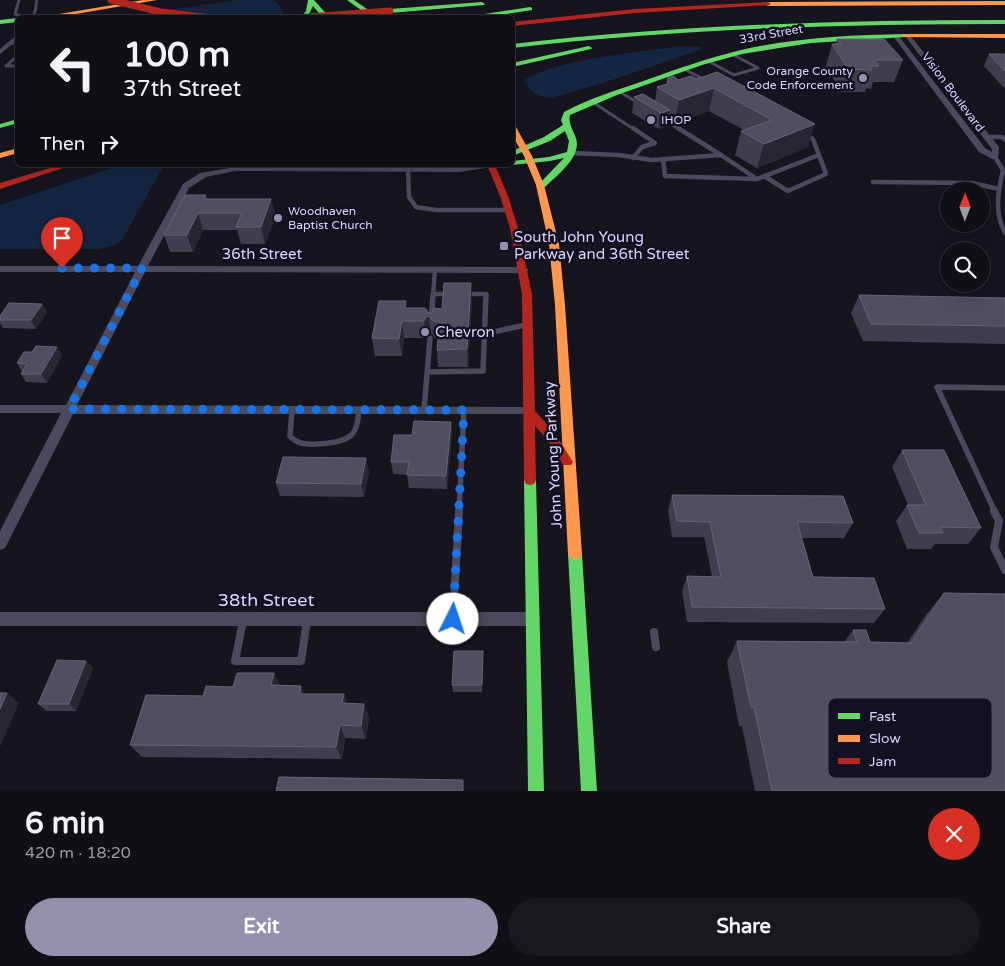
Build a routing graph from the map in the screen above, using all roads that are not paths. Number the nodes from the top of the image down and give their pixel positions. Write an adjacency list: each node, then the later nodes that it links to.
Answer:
1 (19, 0): 13 (lane)
2 (37, 0): 14 (lane)
3 (111, 0): 16 (main road, bridge)
4 (154, 0): 15 (main road)
5 (312, 0): 17 (main road); 18 (main road)
6 (350, 0): 20 (main road)
7 (530, 0): 19 (main road, bridge)
8 (635, 0): 9 (main road)
9 (611, 2)
10 (1005, 3): 11 (main road)
11 (544, 14): 21 (main road); 24 (main road)
12 (1005, 14): 27 (main road)
13 (18, 15)
14 (33, 15)
15 (57, 15)
16 (186, 15)
17 (306, 15)
18 (325, 15)
19 (336, 15)
20 (372, 15)
21 (515, 15)
22 (15, 20): 23 (main road)
23 (0, 22)
24 (515, 22)
25 (963, 22): 26 (main road); 33 (main road); 38 (main road)
26 (1005, 22)
27 (515, 35)
28 (902, 36): 29 (main road, 33rd Street); 35 (main road, 33rd Street); 55 (street, Vision Boulevard); 64 (street, Vision Boulevard)
29 (1005, 36)
30 (15, 39): 31 (street)
31 (10, 43): 32 (lane); 34 (street)
32 (15, 43)
33 (515, 46)
34 (0, 52)
35 (734, 55): 37 (main road, 33rd Street); 43 (lane)
36 (15, 58): 40 (lane)
37 (710, 62): 42 (main road, 33rd Street); 43 (lane)
38 (515, 64)
39 (0, 66): 40 (lane)
40 (6, 66): 41 (lane)
41 (15, 66)
42 (686, 70): 45 (lane); 46 (main road, 33rd Street)
43 (734, 75): 44 (lane)
44 (729, 77)
45 (714, 85)
46 (620, 92): 47 (main road, 33rd Street); 48 (lane)
47 (591, 101): 52 (main road, 33rd Street); 65 (lane)
48 (646, 108)
49 (662, 118): 61 (lane)
50 (15, 122): 51 (main road)
51 (0, 126)
52 (566, 127): 57 (main road, 33rd Street); 60 (main road)
53 (515, 130): 57 (main road, John Young Parkway)
54 (796, 130): 62 (lane)
55 (986, 137): 56 (lane); 64 (street, Vision Boulevard)
56 (1004, 138)
57 (526, 147): 59 (main road, 33rd Street); 67 (main road, John Young Parkway)
58 (15, 151): 63 (main road)
59 (515, 152)
60 (571, 153): 65 (lane); 67 (main road); 77 (main road)
61 (721, 155): 66 (lane); 75 (lane)
62 (819, 155): 74 (lane); 74 (lane)
63 (0, 156)
64 (995, 157): 69 (lane, Vision Boulevard)
65 (633, 158): 66 (lane)
66 (663, 159): 75 (lane)
67 (532, 162): 68 (main road); 77 (main road, John Young Parkway)
68 (515, 164)
69 (1003, 165): 79 (lane, Vision Boulevard)
70 (62, 167): 78 (main road)
71 (479, 167): 73 (street)
72 (492, 167): 80 (main road, John Young Parkway)
73 (408, 170): 80 (lane); 82 (street)
74 (764, 176): 75 (lane)
75 (757, 179)
76 (873, 182): 79 (lane)
77 (542, 185): 100 (main road, John Young Parkway)
78 (0, 186)
79 (999, 186): 81 (lane, Vision Boulevard)
80 (509, 210): 85 (main road, John Young Parkway)
81 (1005, 233)
82 (142, 268): 83 (street, 36th Street); 84 (street, 36th Street); 93 (street)
83 (0, 269)
84 (435, 269): 85 (street, 36th Street); 86 (lane)
85 (524, 270): 87 (main road, John Young Parkway)
86 (434, 294): 88 (lane); 89 (lane)
87 (527, 325): 89 (lane); 98 (main road, John Young Parkway)
88 (431, 326)
89 (484, 334): 91 (lane)
90 (430, 338): 91 (lane)
91 (427, 372): 96 (lane)
92 (1005, 388): 102 (lane)
93 (69, 409): 94 (street); 99 (street); 101 (street)
94 (292, 410): 95 (street); 95 (lane)
95 (359, 410): 96 (street)
96 (424, 410): 97 (street)
97 (464, 410): 98 (street); 106 (lane)
98 (528, 410): 100 (main road); 107 (main road, John Young Parkway)
99 (1, 411)
100 (568, 464): 111 (main road, John Young Parkway)
101 (0, 544)
102 (1005, 570)
103 (0, 619): 104 (street, 38th Street)
104 (243, 619): 105 (street, 38th Street); 105 (lane)
105 (308, 619): 106 (street, 38th Street)
106 (453, 619): 107 (street, 38th Street)
107 (533, 619): 110 (main road, John Young Parkway)
108 (654, 632): 109 (lane)
109 (656, 647)
110 (536, 791)
111 (588, 791)

